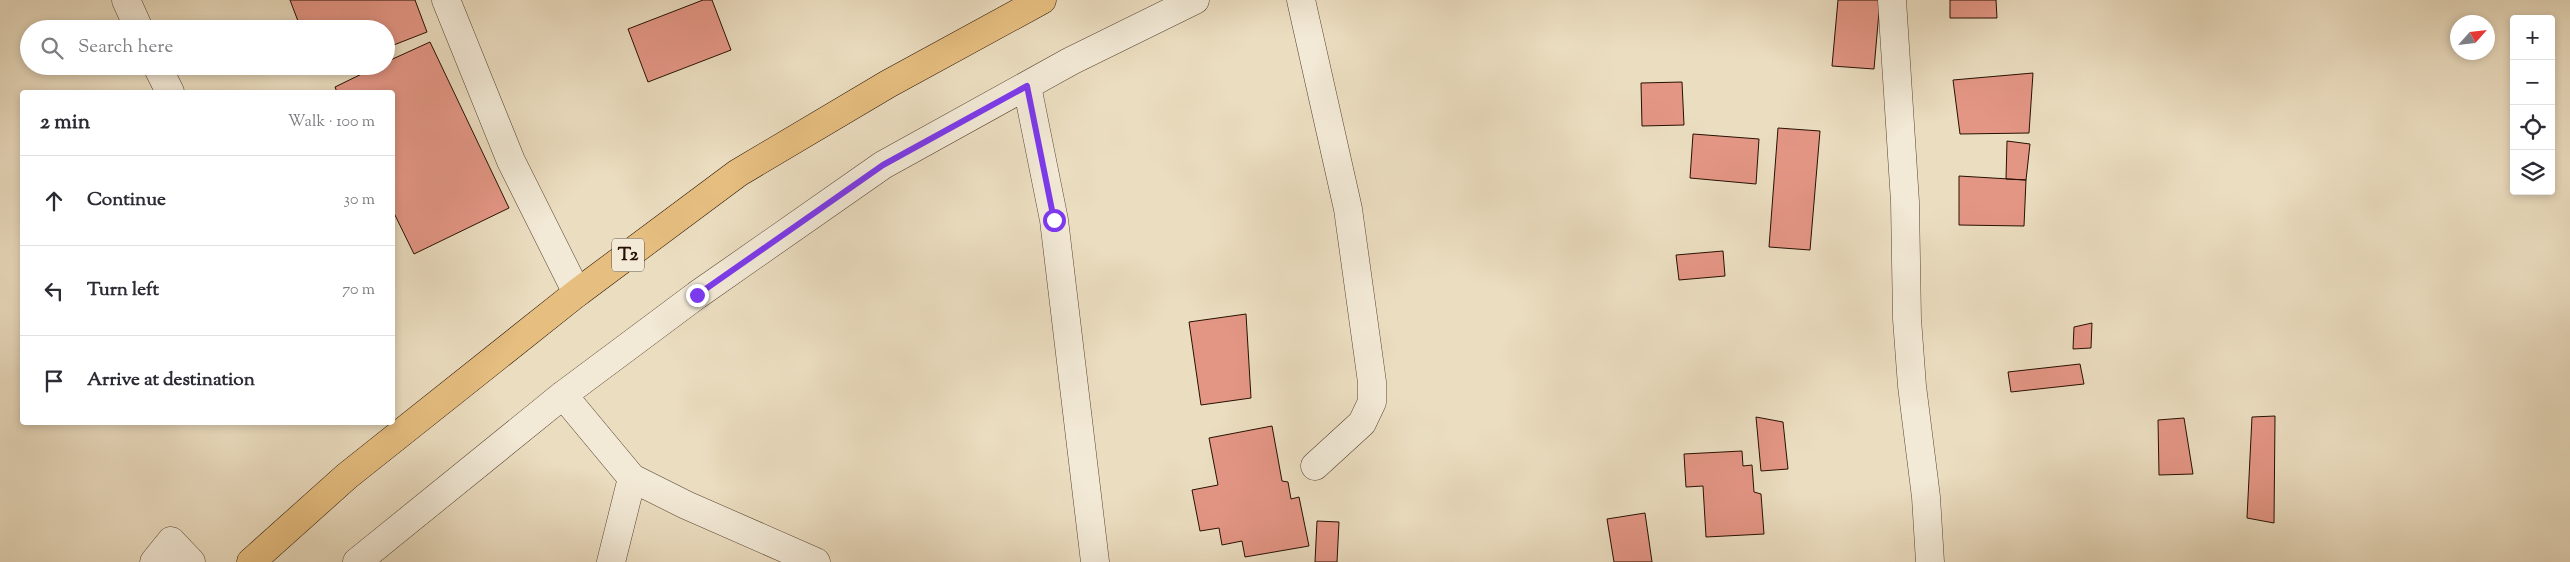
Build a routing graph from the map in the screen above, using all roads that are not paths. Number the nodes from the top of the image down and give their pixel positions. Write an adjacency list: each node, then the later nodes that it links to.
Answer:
1 (126, 0): 7 (street)
2 (446, 0): 11 (street)
3 (1042, 0): 11 (highway, T2)
4 (1195, 0): 9 (street)
5 (1301, 0): 13 (street)
6 (1892, 0): 22 (street)
7 (135, 20)
8 (162, 75): 10 (street)
9 (1027, 86): 12 (street); 21 (street)
10 (169, 90)
11 (577, 293): 17 (highway, T2)
12 (564, 395): 14 (street); 18 (street)
13 (1315, 466)
14 (632, 478): 19 (street); 20 (street)
15 (154, 562): 16 (street)
16 (191, 562)
17 (251, 562)
18 (357, 562)
19 (611, 562)
20 (816, 562)
21 (1095, 562)
22 (1930, 562)

